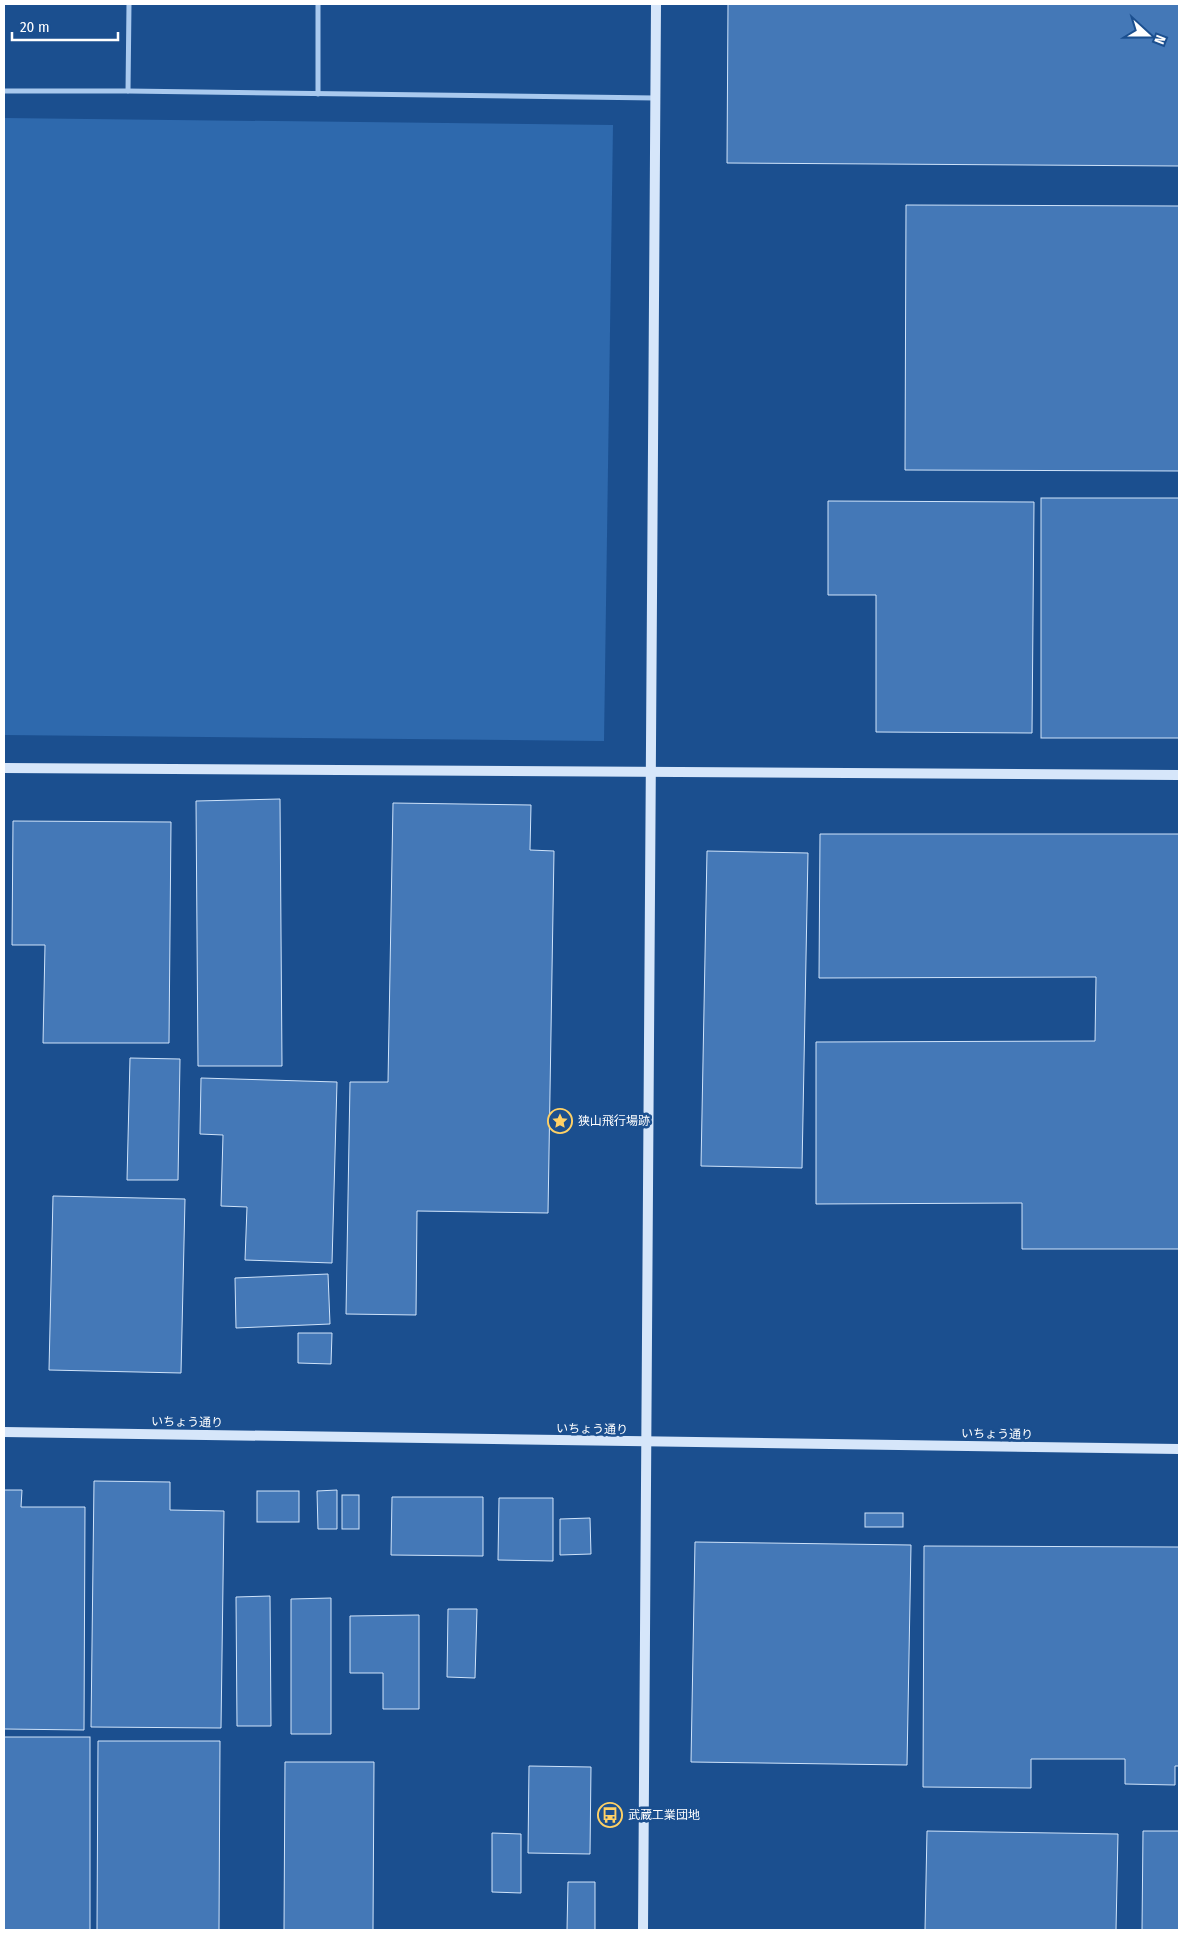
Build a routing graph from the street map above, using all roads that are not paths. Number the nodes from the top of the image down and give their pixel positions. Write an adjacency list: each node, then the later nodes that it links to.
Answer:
1 (129, 4): 5 (street)
2 (318, 4): 6 (street)
3 (656, 4): 7 (street)
4 (4, 91): 5 (street)
5 (128, 91): 6 (street)
6 (318, 94): 7 (street)
7 (656, 98): 9 (street)
8 (4, 768): 9 (street)
9 (650, 772): 10 (street); 12 (street)
10 (1179, 775)
11 (4, 1432): 12 (street, いちょう通り)
12 (647, 1443): 13 (street, いちょう通り); 14 (street)
13 (1179, 1449)
14 (643, 1930)

